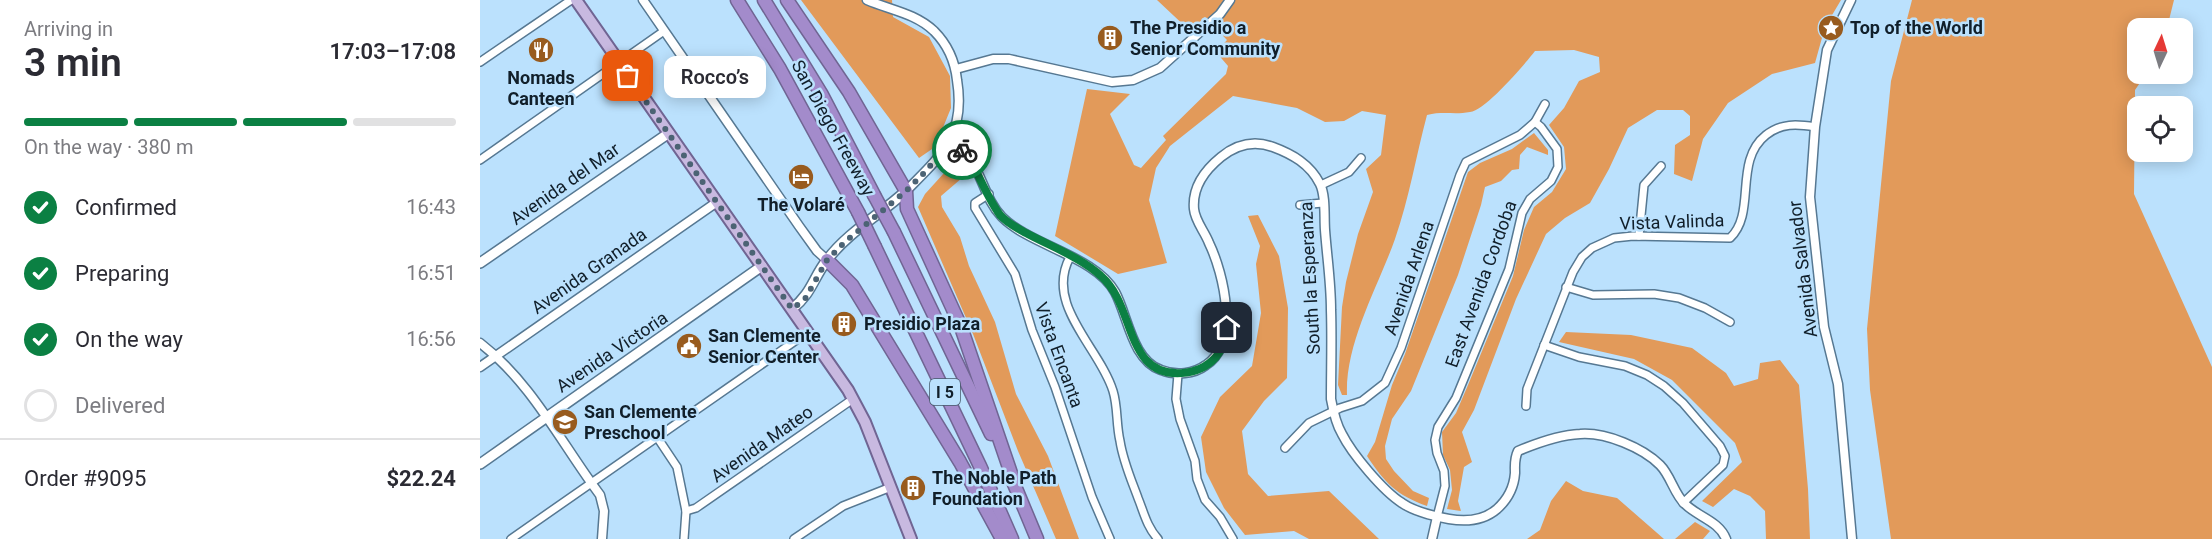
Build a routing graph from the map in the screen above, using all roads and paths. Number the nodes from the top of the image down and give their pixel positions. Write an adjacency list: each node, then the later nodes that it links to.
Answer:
1 (571, 0): 11 (street)
2 (576, 0): 12 (main road)
3 (643, 0): 10 (street)
4 (737, 0): 61 (highway, San Diego Freeway / I 5, bridge)
5 (764, 0): 50 (highway, San Diego Freeway / I 5, bridge)
6 (787, 0): 23 (highway)
7 (867, 0): 13 (street)
8 (1230, 0): 13 (street)
9 (1851, 0): 16 (street, Avenida Salvador)
10 (664, 31): 12 (street); 30 (street)
11 (480, 62)
12 (619, 63): 17 (main road); 20 (street)
13 (956, 69): 18 (street)
14 (1545, 104): 15 (street, Avenida Arlena)
15 (1535, 122): 44 (street, Avenida Arlena); 54 (street, East Avenida Cordoba)
16 (1815, 127): 28 (street, Vista Valinda); 68 (street, Avenida Salvador)
17 (669, 133): 25 (main road); 31 (main road, Avenida del Mar)
18 (948, 143): 23 (street); 24 (street)
19 (1361, 158): 22 (street)
20 (480, 160)
21 (1661, 166): 28 (street)
22 (1321, 185): 26 (street, South la Esperanza); 41 (street, South la Esperanza)
23 (906, 191): 30 (main road); 50 (highway)
24 (989, 194): 29 (street); 63 (street, Vista Encanta)
25 (717, 202): 32 (main road); 39 (street, Avenida Granada)
26 (1323, 203): 27 (street); 44 (street, South la Esperanza)
27 (1300, 205)
28 (1639, 236): 33 (street, Vista Valinda)
29 (1070, 257): 41 (street); 64 (street)
30 (827, 260): 34 (main road); 60 (highway)
31 (480, 263)
32 (762, 266): 34 (main road); 45 (main road, Avenida Victoria)
33 (1566, 287): 35 (street); 38 (street, Vista Valinda)
34 (792, 309): 36 (main road)
35 (1730, 322)
36 (808, 333): 42 (main road); 46 (street)
37 (480, 343): 39 (street)
38 (1544, 345): 43 (street, Vista Valinda); 52 (street)
39 (496, 356): 40 (street, Avenida Granada); 45 (street)
40 (480, 367)
41 (1178, 374): 65 (street)
42 (853, 399): 51 (main road); 53 (street, Avenida Mateo)
43 (1526, 406)
44 (1334, 411): 47 (street, Avenida Arlena); 54 (street, South la Esperanza)
45 (546, 417): 48 (main road, Avenida Victoria); 49 (street)
46 (657, 437): 49 (street); 53 (street)
47 (1285, 448)
48 (480, 464)
49 (591, 483): 55 (street); 56 (street)
50 (1015, 485): 62 (highway, San Diego Freeway / I 5)
51 (891, 487): 58 (street); 59 (main road)
52 (1683, 503): 54 (street, South la Esperanza); 67 (street)
53 (686, 511): 57 (street)
54 (1437, 517): 66 (street, East Avenida Cordoba)
55 (511, 539)
56 (602, 539)
57 (684, 539)
58 (794, 539)
59 (911, 539)
60 (1002, 539)
61 (1012, 539)
62 (1036, 539)
63 (1110, 539)
64 (1158, 539)
65 (1233, 539)
66 (1432, 539)
67 (1726, 539)
68 (1852, 539)

